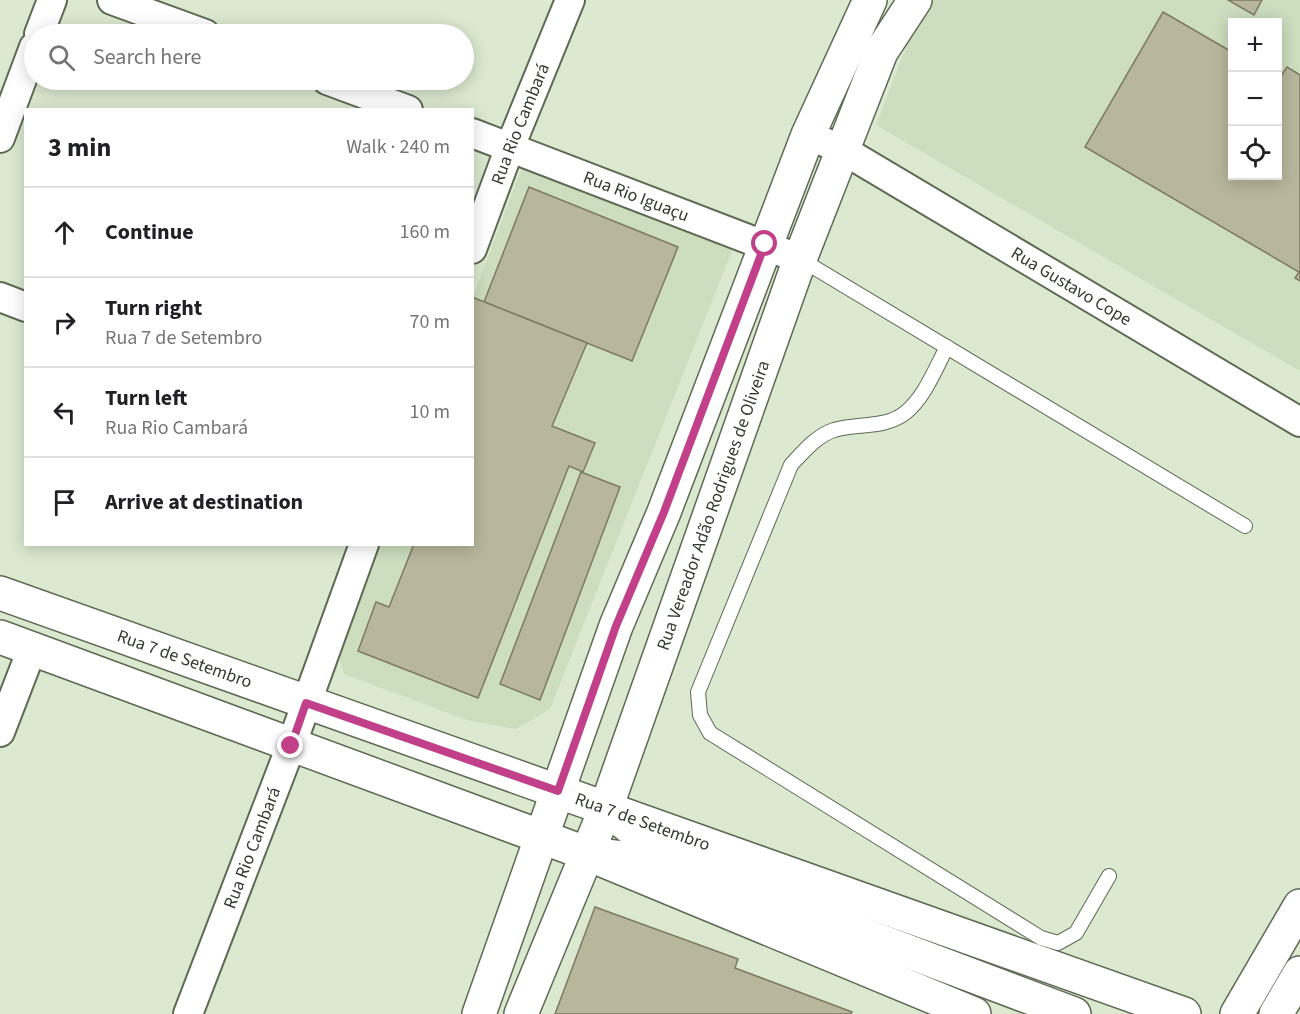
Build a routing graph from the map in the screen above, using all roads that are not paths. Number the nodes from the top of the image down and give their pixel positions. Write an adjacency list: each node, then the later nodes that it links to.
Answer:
1 (52, 0): 6 (street)
2 (111, 0): 7 (street)
3 (570, 0): 14 (street, Rua Rio Cambará)
4 (868, 3): 5 (main road); 12 (main road)
5 (906, 12): 15 (main road, Rua Vereador Adão Rodrigues de Oliveira)
6 (43, 24)
7 (177, 24)
8 (24, 74): 13 (street)
9 (354, 90): 10 (street)
10 (403, 108)
11 (474, 134): 14 (street, Rua Rio Iguaçu)
12 (808, 135): 15 (street, Rua Gustavo Cope); 17 (main road)
13 (0, 138)
14 (510, 147): 16 (street, Rua Rio Cambará); 17 (street, Rua Rio Iguaçu)
15 (843, 150): 18 (main road, Rua Vereador Adão Rodrigues de Oliveira); 22 (street, Rua Gustavo Cope)
16 (474, 244)
17 (765, 244): 18 (street, Rua Rio Iguaçu); 23 (main road)
18 (800, 259): 21 (lane); 25 (main road, Rua Vereador Adão Rodrigues de Oliveira)
19 (0, 297): 20 (street)
20 (24, 306)
21 (947, 347): 24 (lane); 39 (lane)
22 (1300, 422)
23 (664, 512): 25 (main road); 34 (main road)
24 (1245, 526)
25 (706, 527): 35 (main road, Rua Vereador Adão Rodrigues de Oliveira)
26 (363, 546): 31 (street, Rua Rio Cambará)
27 (0, 592): 31 (main road, Rua 7 de Setembro)
28 (0, 637): 29 (main road)
29 (32, 649): 30 (street); 32 (street); 33 (main road)
30 (0, 668)
31 (306, 703): 33 (street, Rua Rio Cambará); 34 (main road, Rua 7 de Setembro)
32 (0, 732)
33 (291, 746): 36 (main road); 43 (street, Rua Rio Cambará)
34 (558, 791): 35 (main road, Rua 7 de Setembro); 36 (main road)
35 (606, 808): 37 (main road, Rua Vereador Adão Rodrigues de Oliveira); 38 (main road); 42 (main road, Rua 7 de Setembro)
36 (543, 837): 37 (main road); 44 (main road)
37 (588, 854): 38 (main road); 45 (main road, Rua Vereador Adão Rodrigues de Oliveira); 46 (main road)
38 (682, 866): 47 (main road)
39 (1109, 876)
40 (1300, 906): 49 (main road)
41 (1300, 973): 50 (main road)
42 (1131, 1005): 48 (main road, Rua 7 de Setembro)
43 (188, 1014)
44 (479, 1014)
45 (520, 1014)
46 (974, 1014)
47 (1074, 1014)
48 (1184, 1014)
49 (1237, 1014)
50 (1276, 1014)

